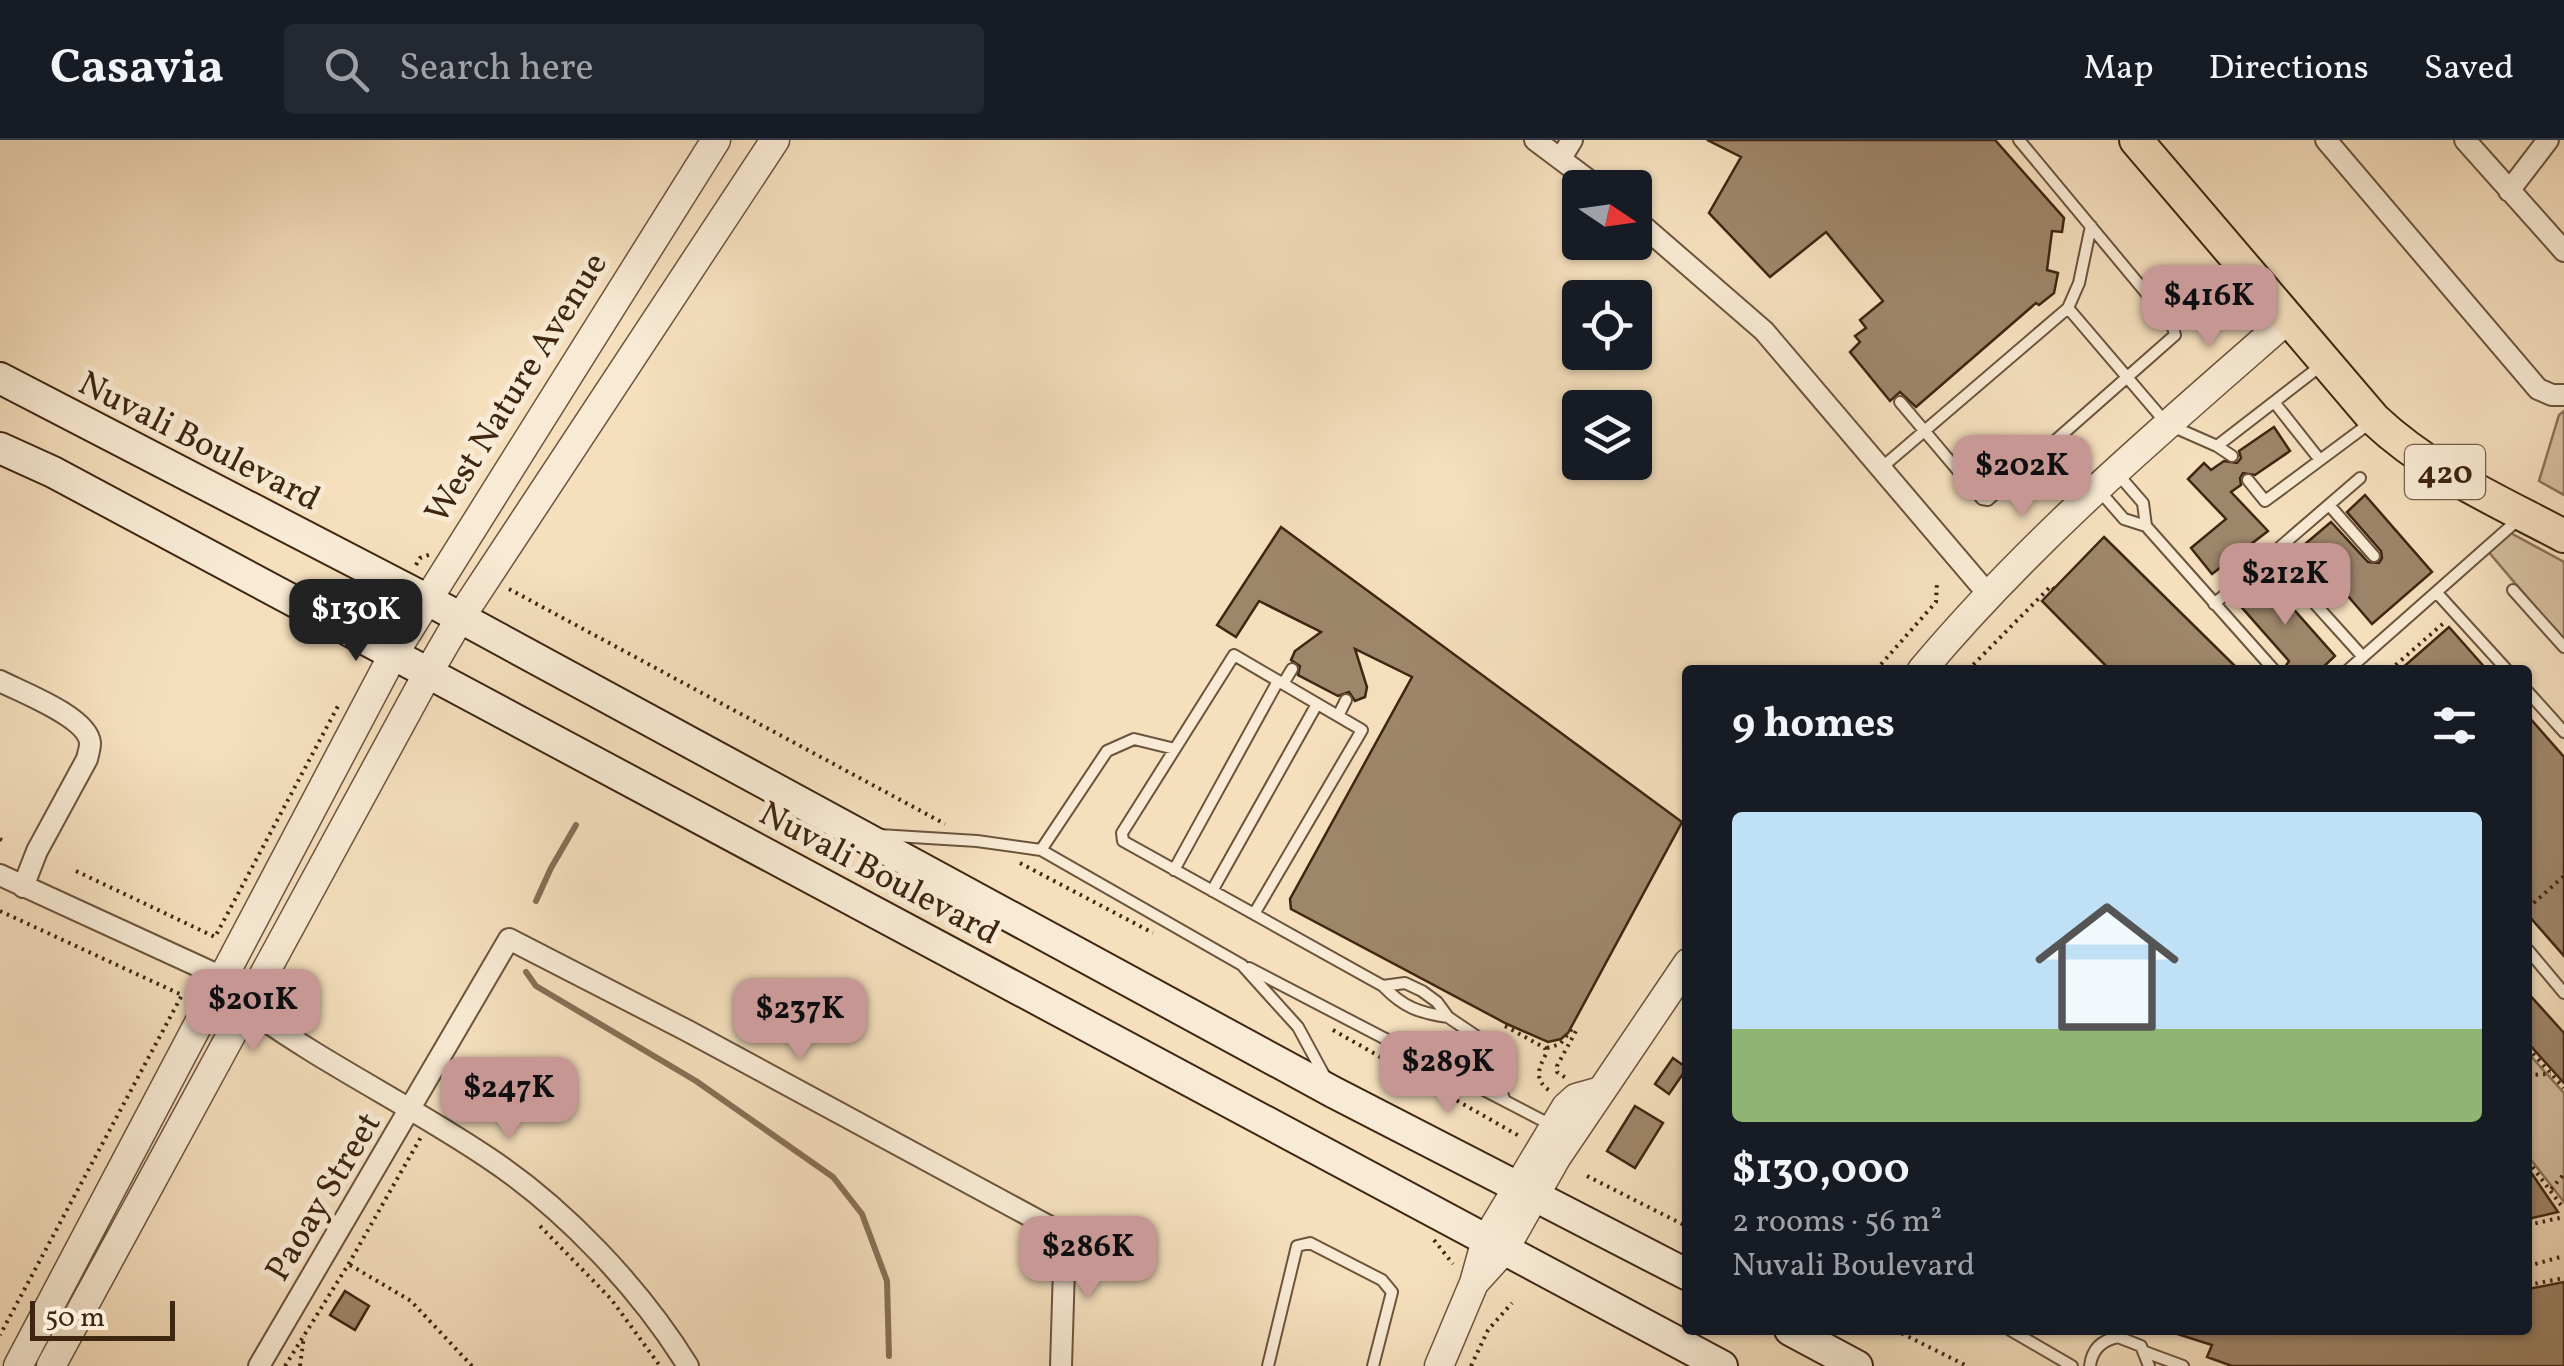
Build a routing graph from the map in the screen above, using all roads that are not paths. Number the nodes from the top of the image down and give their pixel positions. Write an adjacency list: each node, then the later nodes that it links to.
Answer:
1 (716, 140): 43 (street, West Nature Avenue)
2 (775, 140): 45 (street)
3 (1535, 140): 9 (street)
4 (2020, 140): 12 (lane)
5 (2136, 140): 16 (main road, 420)
6 (2326, 140): 20 (street)
7 (2465, 140): 11 (street)
8 (2548, 140): 11 (street)
9 (1567, 149): 10 (street)
10 (1584, 170)
11 (2509, 191): 14 (street)
12 (2091, 226): 15 (lane); 19 (lane)
13 (1652, 234): 30 (street)
14 (2564, 251)
15 (2068, 308): 19 (lane); 25 (lane)
16 (2288, 319): 17 (main road, 420); 24 (street)
17 (2325, 362): 22 (lane); 23 (main road, 420)
18 (0, 378): 43 (main road, Nuvali Boulevard)
19 (2126, 378): 24 (lane); 25 (lane)
20 (2564, 395)
21 (1900, 402): 25 (lane)
22 (2274, 402): 26 (lane); 29 (lane)
23 (2374, 419): 29 (lane); 35 (main road, 420)
24 (2167, 424): 26 (lane); 32 (street)
25 (1926, 429): 30 (lane)
26 (2218, 446): 28 (lane)
27 (0, 448): 47 (main road, Nuvali Boulevard)
28 (2232, 456)
29 (2320, 460): 33 (lane)
30 (1880, 470): 42 (street)
31 (2360, 478): 34 (lane)
32 (2106, 479): 36 (lane); 36 (lane); 42 (street)
33 (2248, 480)
34 (2328, 505): 38 (lane); 39 (lane)
35 (2524, 514): 37 (main road, 420); 41 (lane)
36 (2146, 526): 44 (lane)
37 (2564, 536)
38 (2271, 555): 44 (lane); 48 (lane)
39 (2374, 556)
40 (2513, 590): 46 (lane)
41 (2437, 593): 48 (lane); 52 (lane)
42 (1988, 594): 49 (street)
43 (426, 599): 45 (main road, Nuvali Boulevard); 47 (street, West Nature Avenue)
44 (2214, 604): 50 (lane)
45 (460, 618): 54 (street); 63 (main road, Nuvali Boulevard)
46 (2564, 647)
47 (393, 655): 54 (main road, Nuvali Boulevard); 73 (street, West Nature Avenue)
48 (2363, 657): 51 (lane)
49 (1926, 665)
50 (2269, 665)
51 (2354, 665)
52 (2503, 665)
53 (1292, 669): 56 (lane)
54 (428, 673): 76 (street); 84 (main road, Nuvali Boulevard)
55 (0, 681): 67 (street)
56 (1281, 683): 59 (lane); 62 (lane); 65 (lane)
57 (2532, 696): 61 (lane)
58 (1346, 700): 60 (lane)
59 (1316, 704): 60 (lane); 68 (lane)
60 (1338, 716): 69 (lane)
61 (2564, 732)
62 (1175, 748): 64 (lane); 65 (lane)
63 (858, 833): 64 (lane); 79 (main road, Nuvali Boulevard)
64 (1042, 850): 71 (lane)
65 (1174, 870): 68 (lane)
66 (0, 875): 67 (street)
67 (23, 886): 73 (street)
68 (1212, 891): 69 (lane)
69 (1254, 914): 74 (lane)
70 (2532, 955): 75 (lane)
71 (1242, 964): 79 (lane); 80 (lane)
72 (1682, 972): 78 (street)
73 (222, 976): 89 (street, West Nature Avenue)
74 (1383, 986): 77 (lane); 77 (lane)
75 (2564, 992)
76 (246, 1007): 81 (street); 90 (street)
77 (1448, 1017): 80 (lane)
78 (1602, 1090): 82 (street); 83 (street)
79 (1333, 1092): 83 (main road, Nuvali Boulevard)
80 (1504, 1099): 82 (lane)
81 (410, 1111): 91 (street, Paoay Street); 92 (street); 93 (street, Paoay Street)
82 (1554, 1126): 83 (street)
83 (1526, 1190): 84 (street); 85 (main road, Nuvali Boulevard)
84 (1495, 1245): 96 (street); 97 (main road, Nuvali Boulevard)
85 (1682, 1272)
86 (1799, 1335): 98 (main road)
87 (2019, 1335): 99 (lane)
88 (2146, 1352): 100 (lane); 101 (lane); 102 (lane)
89 (18, 1366)
90 (52, 1366)
91 (259, 1366)
92 (688, 1366)
93 (1061, 1366)
94 (1268, 1366): 95 (lane)
95 (1373, 1366)
96 (1438, 1366)
97 (1722, 1366)
98 (1857, 1366)
99 (2072, 1366)
100 (2090, 1366)
101 (2149, 1366)
102 (2182, 1366)

